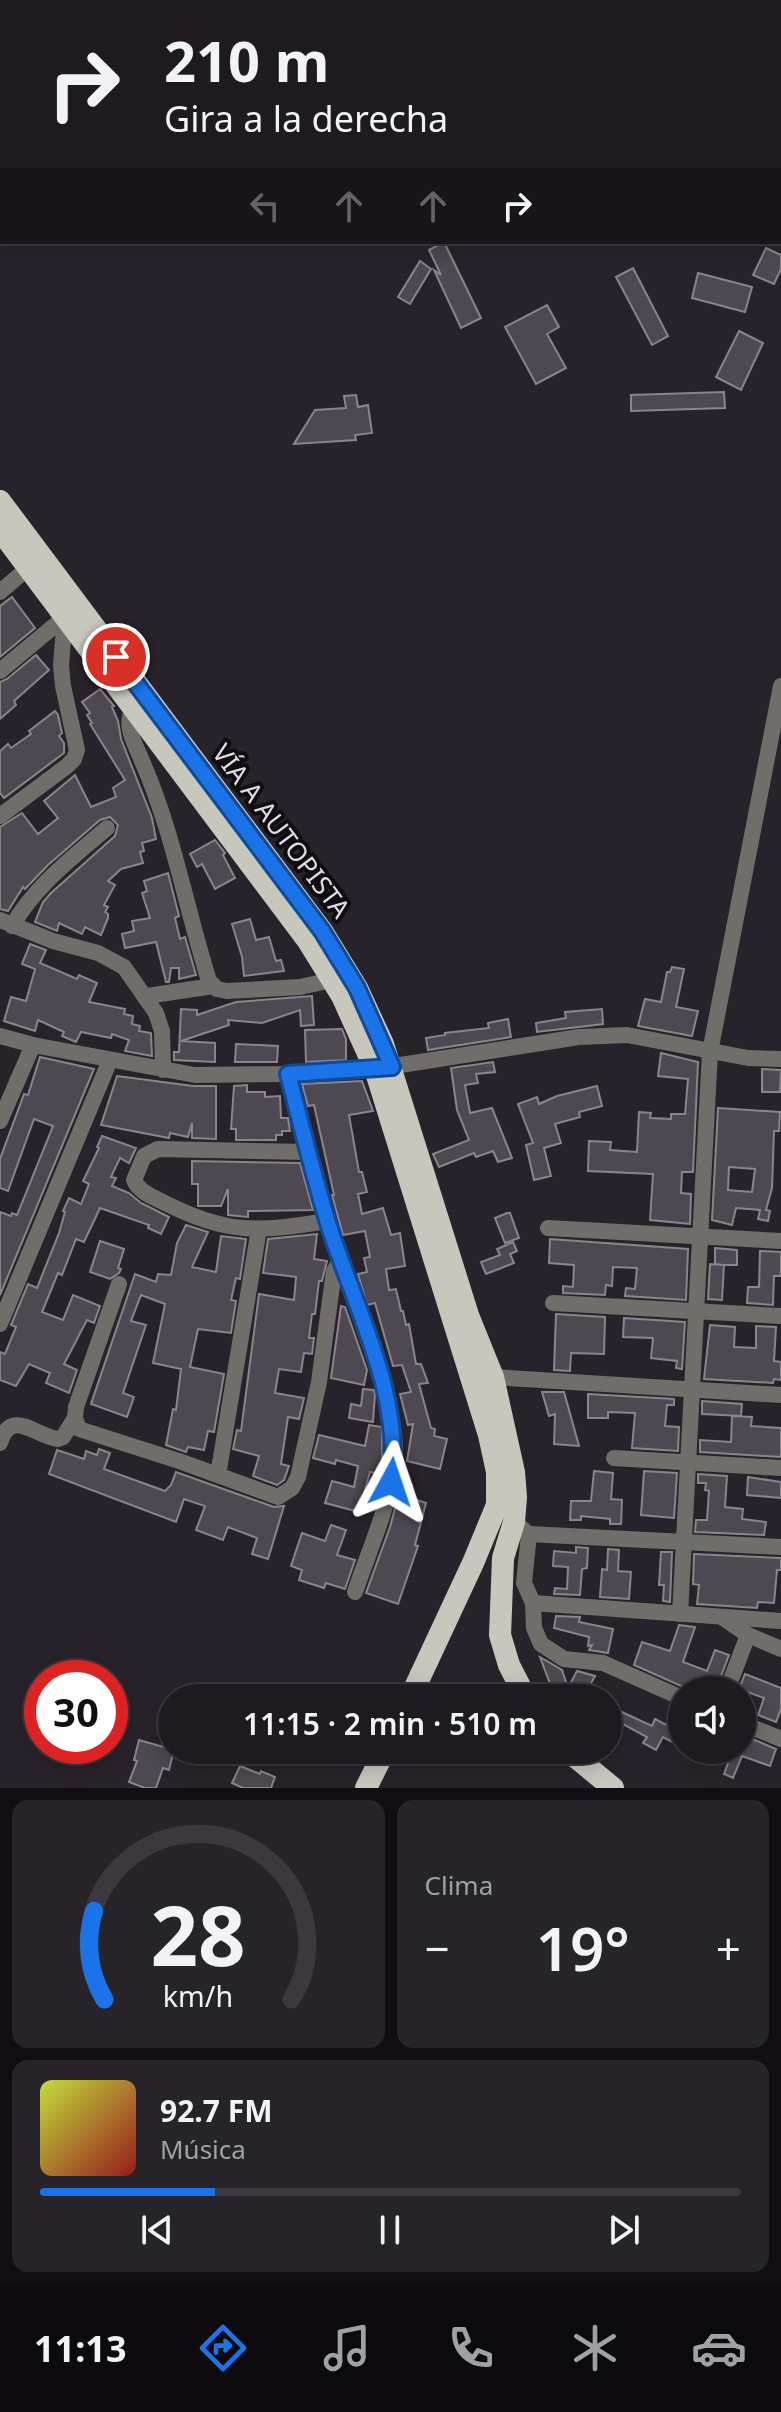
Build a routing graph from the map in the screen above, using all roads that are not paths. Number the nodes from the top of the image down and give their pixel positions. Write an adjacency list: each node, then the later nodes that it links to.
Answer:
1 (0, 501): 20 (highway, VÍA A AUTOPISTA)
2 (0, 530): 3 (highway, VÍA A AUTOPISTA)
3 (28, 568): 4 (street); 5 (highway, VÍA A AUTOPISTA)
4 (0, 592)
5 (65, 617): 6 (street); 8 (highway, VÍA A AUTOPISTA); 9 (street)
6 (0, 671)
7 (781, 686): 17 (street)
8 (134, 708): 12 (highway, VÍA A AUTOPISTA); 13 (street)
9 (0, 816)
10 (107, 828): 11 (street)
11 (6, 923): 14 (street)
12 (332, 980): 13 (street); 20 (highway, VÍA A AUTOPISTA)
13 (213, 986): 14 (street)
14 (147, 996): 21 (street)
15 (0, 1036): 16 (street)
16 (33, 1045): 19 (street); 23 (street)
17 (710, 1052): 18 (street); 20 (street); 28 (street)
18 (781, 1059)
19 (110, 1060): 21 (street); 35 (street)
20 (383, 1068): 22 (street); 36 (highway, VÍA A AUTOPISTA); 56 (highway, VÍA A AUTOPISTA)
21 (163, 1070): 22 (street)
22 (288, 1074): 24 (street)
23 (0, 1121)
24 (309, 1152): 25 (street); 27 (street)
25 (327, 1221): 27 (street); 30 (street)
26 (548, 1228): 28 (street)
27 (259, 1229): 44 (street)
28 (700, 1237): 29 (street); 33 (street)
29 (781, 1241)
30 (341, 1260): 44 (street); 48 (street)
31 (119, 1284): 39 (street)
32 (553, 1303): 33 (street)
33 (696, 1311): 34 (street); 37 (street)
34 (781, 1316)
35 (0, 1324)
36 (493, 1377): 37 (street); 45 (highway, VÍA A AUTOPISTA)
37 (692, 1389): 38 (street); 42 (street)
38 (781, 1395)
39 (75, 1418): 40 (street); 44 (street)
40 (0, 1443)
41 (614, 1458): 42 (street)
42 (688, 1463): 43 (street); 46 (street)
43 (781, 1468)
44 (218, 1475)
45 (521, 1528): 46 (street); 49 (street); 57 (highway, VÍA A AUTOPISTA)
46 (684, 1542): 47 (street); 50 (street)
47 (781, 1547)
48 (355, 1592)
49 (533, 1603): 50 (street); 58 (street)
50 (680, 1614): 51 (street)
51 (721, 1616): 52 (street); 53 (street)
52 (781, 1621)
53 (748, 1635): 54 (street); 55 (street)
54 (781, 1649)
55 (732, 1676)
56 (417, 1684)
57 (519, 1684)
58 (668, 1692)
59 (756, 1729): 60 (street)
60 (781, 1739)
61 (378, 1764): 63 (highway)
62 (584, 1764): 64 (highway)
63 (369, 1782)
64 (613, 1788)

